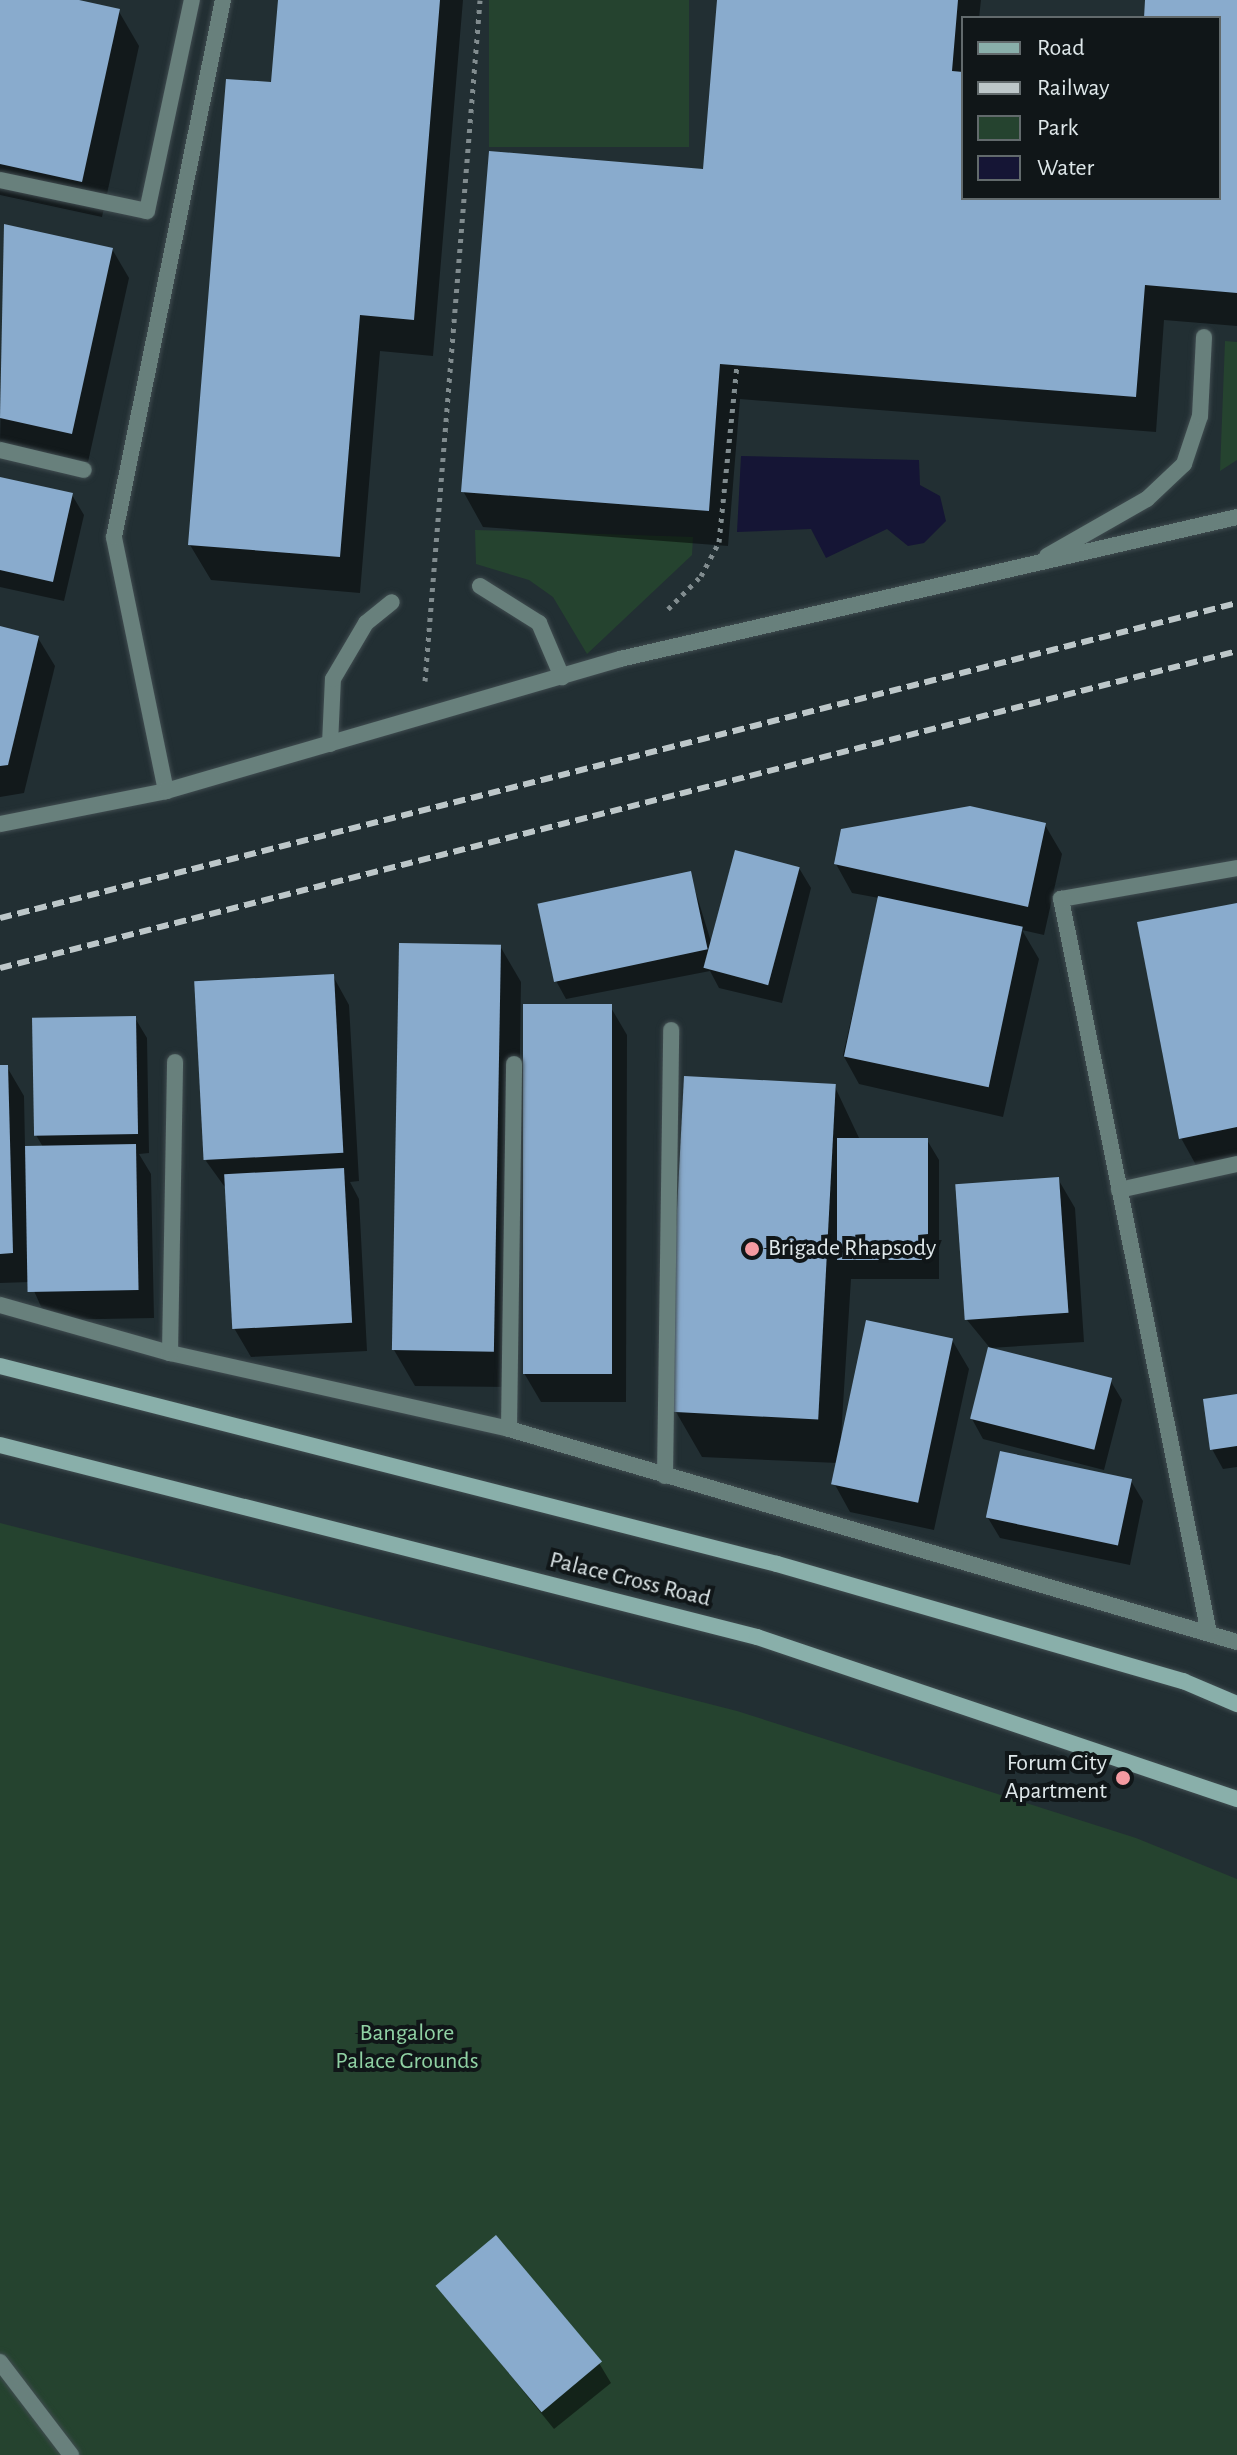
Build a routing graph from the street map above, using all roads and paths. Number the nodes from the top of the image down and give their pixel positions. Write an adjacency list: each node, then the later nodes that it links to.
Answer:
1 (192, 0): 4 (street)
2 (223, 0): 17 (street)
3 (480, 0): 15 (path)
4 (0, 180)
5 (1204, 337): 10 (street)
6 (737, 366): 13 (path)
7 (0, 450): 8 (street)
8 (84, 470)
9 (1237, 517): 10 (street)
10 (1032, 564): 13 (street)
11 (480, 586): 14 (street)
12 (392, 602): 16 (street)
13 (620, 659): 14 (street)
14 (562, 677): 15 (street)
15 (422, 717): 16 (street)
16 (330, 744): 17 (street)
17 (166, 791): 18 (street)
18 (0, 824)
19 (1237, 868): 24 (street)
20 (671, 1030): 30 (street)
21 (175, 1062): 26 (street)
22 (514, 1064): 28 (street)
23 (1237, 1164): 24 (street)
24 (1119, 1190): 31 (street)
25 (0, 1305): 26 (street)
26 (170, 1353): 28 (street)
27 (0, 1366): 33 (street)
28 (509, 1429): 30 (street)
29 (0, 1445): 34 (street, Palace Cross Road)
30 (665, 1476): 31 (street)
31 (1209, 1633): 32 (street)
32 (1237, 1642)
33 (1237, 1704)
34 (1237, 1799)
35 (0, 2362): 36 (street)
36 (71, 2455)

